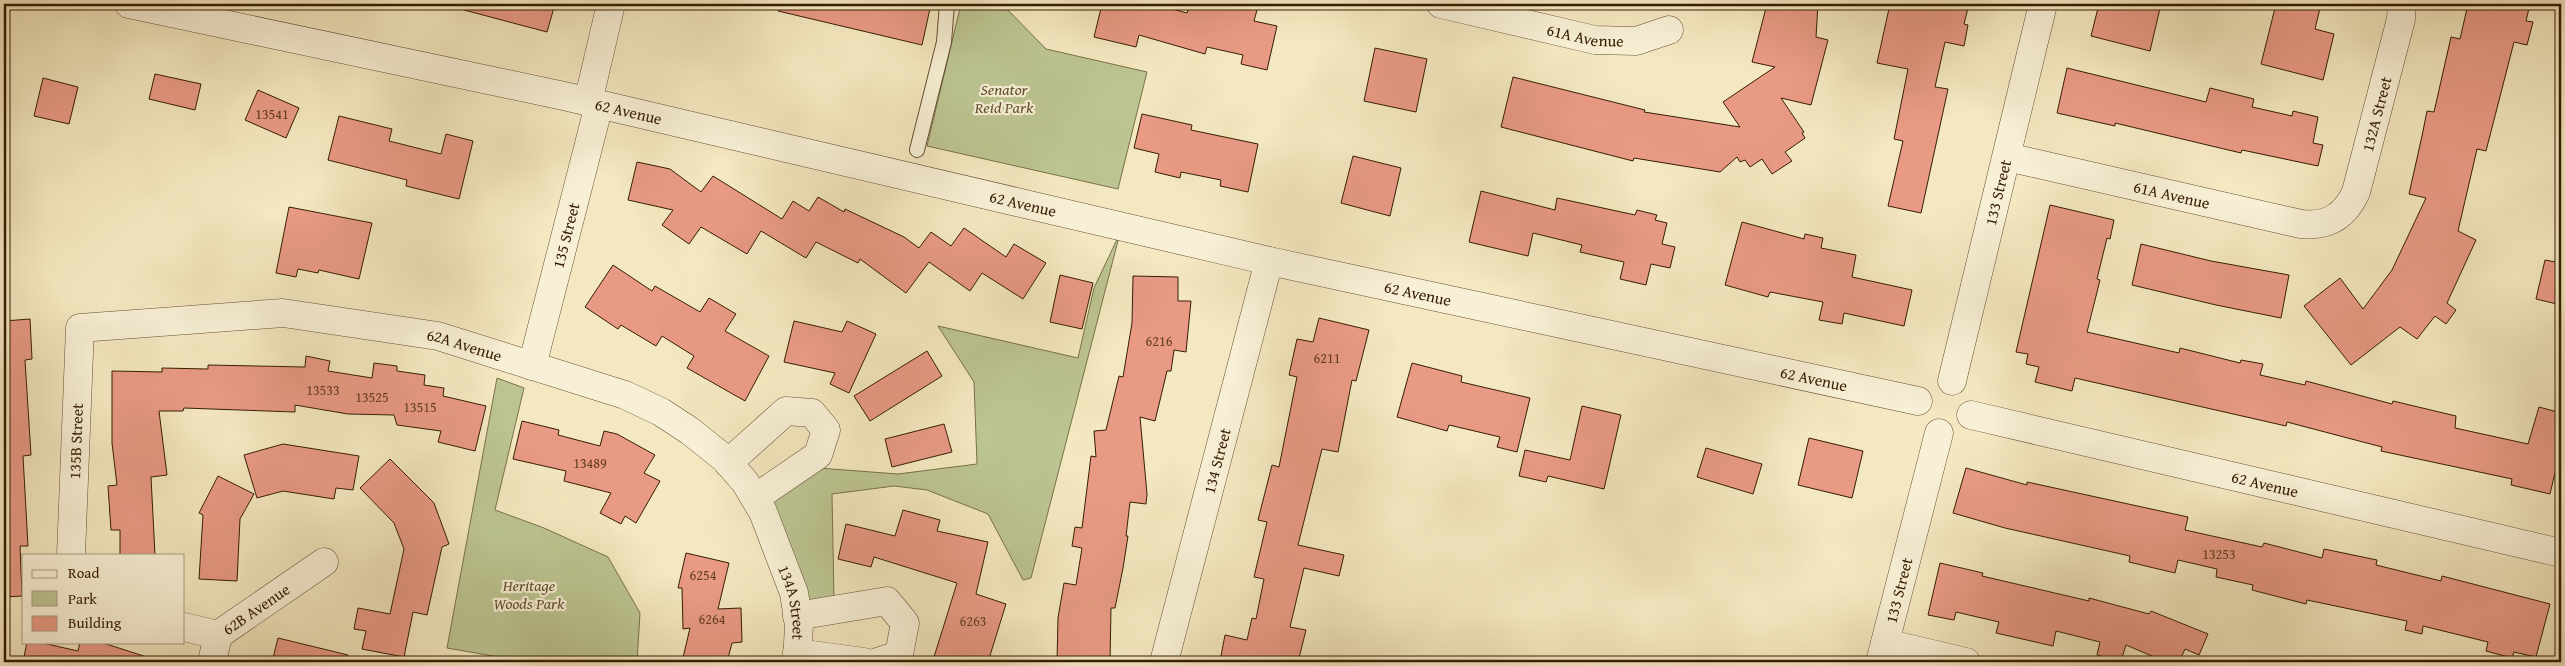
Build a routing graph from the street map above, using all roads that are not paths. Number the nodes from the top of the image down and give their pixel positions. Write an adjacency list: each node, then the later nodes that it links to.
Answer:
1 (129, 4): 8 (street, 62 Avenue)
2 (611, 4): 8 (street, 135 Street)
3 (947, 4): 9 (lane)
4 (1441, 4): 7 (street, 61A Avenue)
5 (2043, 4): 10 (street, 133 Street)
6 (2402, 4): 11 (street, 132A Street)
7 (1669, 30)
8 (593, 103): 12 (street, 62 Avenue); 14 (street, 135 Street)
9 (917, 150)
10 (2007, 157): 11 (street, 61A Avenue); 15 (street, 133 Street)
11 (2336, 218)
12 (1269, 261): 16 (street, 62 Avenue); 33 (street, 134 Street)
13 (80, 328): 14 (street, 62A Avenue); 23 (street, 135B Street)
14 (532, 366): 19 (street, 62A Avenue)
15 (1952, 381): 16 (street); 17 (street)
16 (1918, 401): 18 (street)
17 (1971, 415): 18 (street); 22 (street, 62 Avenue)
18 (1939, 433): 28 (street, 133 Street)
19 (728, 463): 20 (street, 62A Avenue); 20 (street)
20 (754, 498): 21 (street, 62A Avenue)
21 (776, 543): 25 (street, 134A Street)
22 (2561, 553)
23 (71, 554)
24 (324, 562): 27 (street, 62B Avenue)
25 (797, 616): 29 (street, 134A Street); 32 (street)
26 (185, 627): 27 (street, 62B Avenue)
27 (218, 635): 30 (street)
28 (1882, 653): 34 (street)
29 (797, 658): 31 (street)
30 (212, 662)
31 (864, 662)
32 (877, 662)
33 (1164, 662)
34 (1966, 662)

